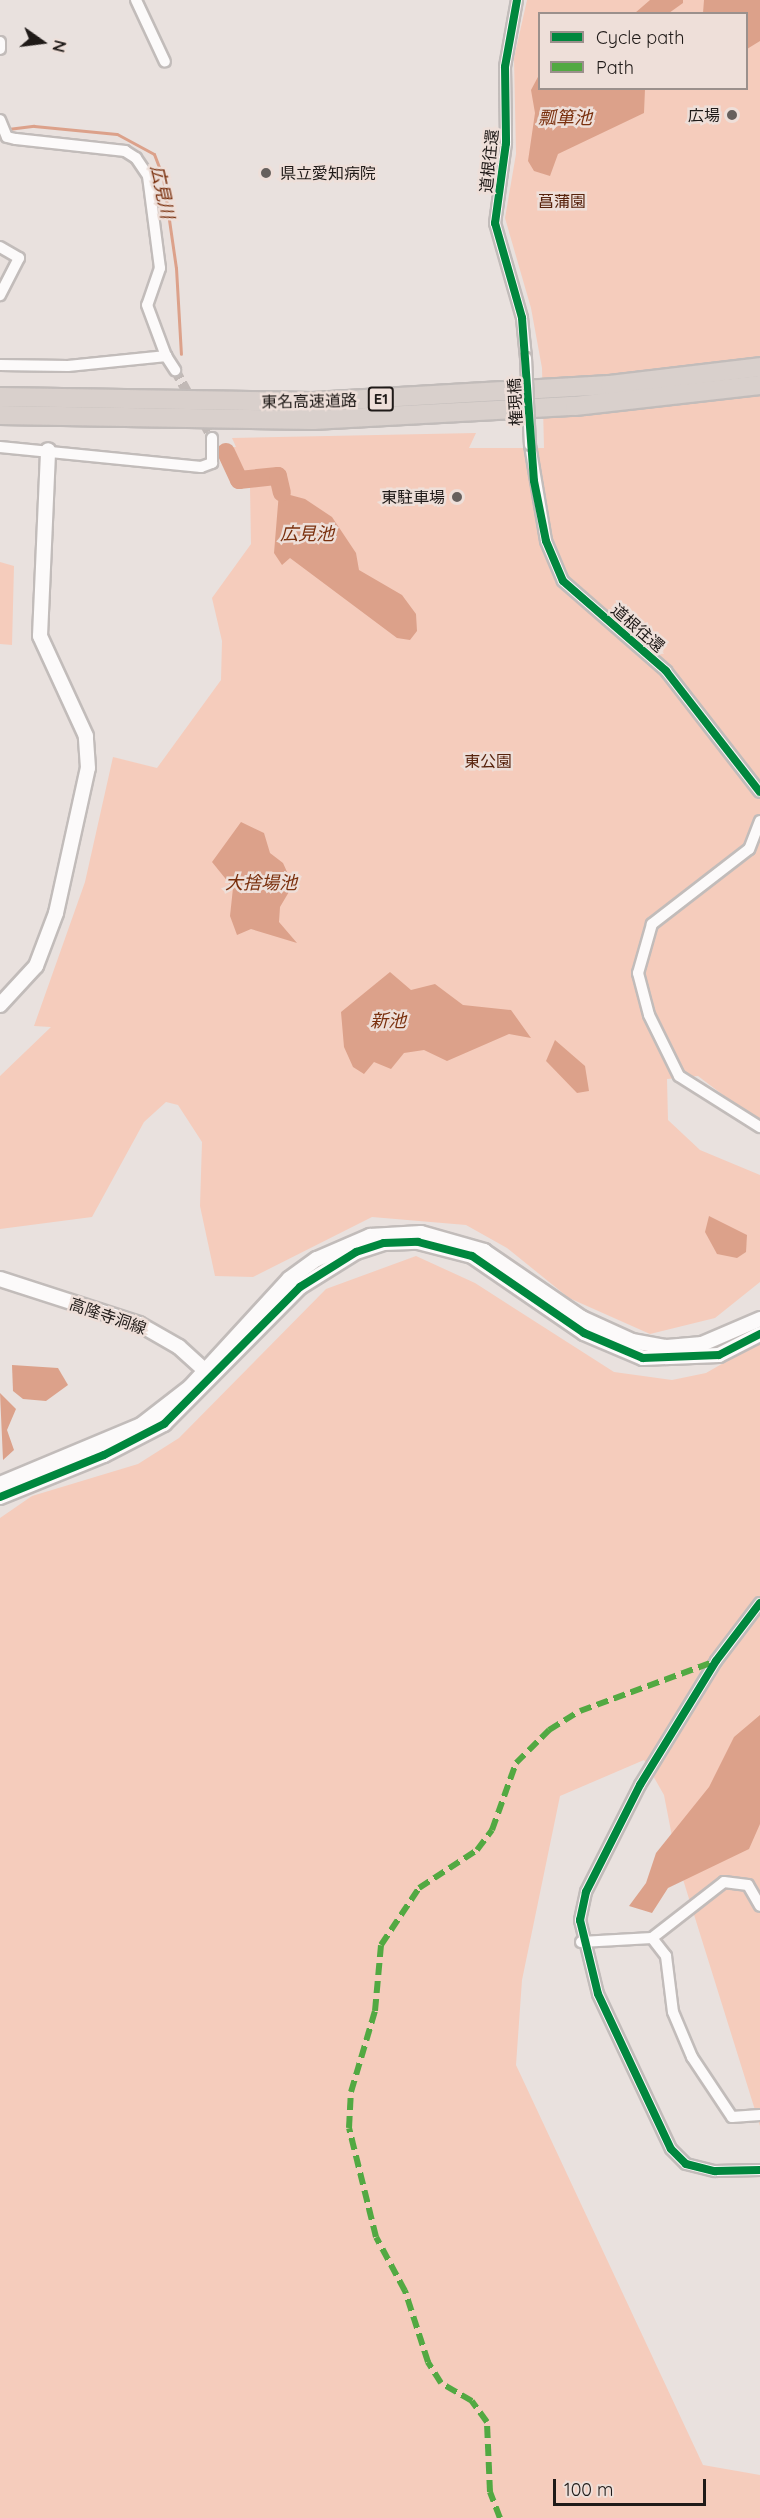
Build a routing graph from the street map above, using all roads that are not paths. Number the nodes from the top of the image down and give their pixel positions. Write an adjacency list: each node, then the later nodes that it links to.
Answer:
1 (136, 0): 5 (street)
2 (517, 0): 10 (street, 道根往還)
3 (0, 42): 4 (street)
4 (0, 48)
5 (165, 62)
6 (0, 120): 9 (street)
7 (0, 247): 8 (street)
8 (0, 295)
9 (166, 356): 11 (street); 13 (street)
10 (526, 358): 18 (street, 権現橋, bridge)
11 (0, 365)
12 (760, 367): 15 (highway, 東名高速道路 / E1)
13 (175, 370)
14 (760, 385): 16 (highway, 東名高速道路 / E1)
15 (0, 397)
16 (0, 415)
17 (212, 438): 20 (street)
18 (530, 445): 21 (street, 道根往還)
19 (0, 447): 20 (street)
20 (48, 450): 23 (street)
21 (758, 787)
22 (759, 825): 24 (street)
23 (0, 1005)
24 (760, 1127)
25 (0, 1280): 28 (street, 高隆寺洞線)
26 (760, 1319): 28 (street)
27 (760, 1334): 28 (street)
28 (210, 1374): 29 (street); 30 (street)
29 (0, 1484)
30 (0, 1497)
31 (760, 1603): 34 (street)
32 (760, 1906): 33 (street)
33 (652, 1938): 34 (street); 35 (street)
34 (581, 1942): 36 (street)
35 (760, 2115)
36 (760, 2170)

